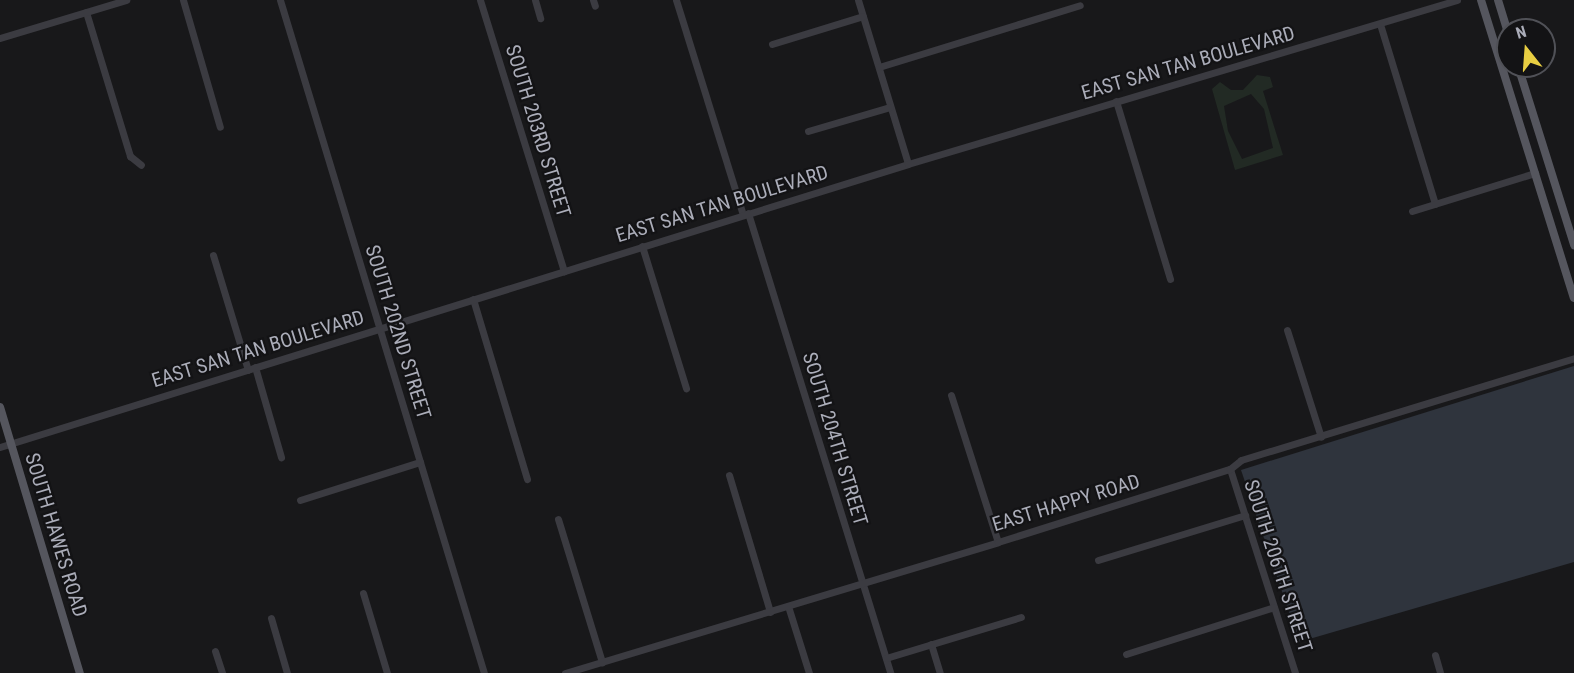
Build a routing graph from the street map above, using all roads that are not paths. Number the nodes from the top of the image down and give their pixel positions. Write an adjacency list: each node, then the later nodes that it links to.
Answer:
1 (126, 0): 12 (street)
2 (183, 0): 23 (street)
3 (280, 0): 38 (street, SOUTH 202ND STREET)
4 (480, 0): 34 (street, SOUTH 203RD STREET)
5 (535, 0): 14 (street)
6 (676, 0): 30 (street, SOUTH 204TH STREET)
7 (858, 0): 13 (street)
8 (1457, 0): 16 (street, EAST SAN TAN BOULEVARD)
9 (1481, 0): 27 (main road)
10 (1498, 0): 15 (main road)
11 (1080, 5): 19 (street)
12 (86, 12): 17 (street); 26 (street)
13 (863, 16): 18 (street); 19 (street)
14 (540, 18)
15 (1503, 18)
16 (1380, 24): 21 (street, EAST SAN TAN BOULEVARD); 28 (street)
17 (0, 38)
18 (772, 44)
19 (879, 67): 22 (street)
20 (1522, 78): 31 (main road)
21 (1116, 101): 25 (street, EAST SAN TAN BOULEVARD); 35 (street)
22 (890, 107): 24 (street); 25 (street)
23 (220, 127)
24 (808, 131)
25 (908, 164): 30 (street, EAST SAN TAN BOULEVARD)
26 (141, 165)
27 (1535, 173): 28 (street); 36 (main road)
28 (1435, 204): 29 (street)
29 (1412, 211)
30 (746, 214): 32 (street, EAST SAN TAN BOULEVARD); 58 (street, SOUTH 204TH STREET)
31 (1574, 245)
32 (642, 246): 34 (street, EAST SAN TAN BOULEVARD); 42 (street)
33 (213, 255): 41 (street)
34 (564, 271): 37 (street, EAST SAN TAN BOULEVARD)
35 (1170, 279)
36 (1574, 298)
37 (473, 299): 38 (street, EAST SAN TAN BOULEVARD); 52 (street)
38 (381, 328): 41 (street, EAST SAN TAN BOULEVARD); 49 (street, SOUTH 202ND STREET)
39 (1287, 330): 45 (street)
40 (1574, 358): 45 (street, EAST HAPPY ROAD)
41 (251, 368): 46 (street, EAST SAN TAN BOULEVARD); 48 (street)
42 (686, 388)
43 (951, 395): 56 (street)
44 (0, 407): 46 (main road, SOUTH HAWES ROAD)
45 (1321, 437): 50 (street, EAST HAPPY ROAD)
46 (11, 444): 47 (street, EAST SAN TAN BOULEVARD); 71 (main road, SOUTH HAWES ROAD)
47 (0, 447)
48 (281, 457)
49 (420, 462): 53 (street); 75 (street, SOUTH 202ND STREET)
50 (1230, 469): 54 (street, SOUTH 206TH STREET); 56 (street, EAST HAPPY ROAD)
51 (729, 475): 62 (street)
52 (527, 479)
53 (300, 500)
54 (1245, 515): 57 (street); 61 (street, SOUTH 206TH STREET)
55 (558, 519): 70 (street)
56 (998, 542): 58 (street, EAST HAPPY ROAD)
57 (1098, 560)
58 (862, 583): 60 (street, EAST HAPPY ROAD); 69 (street, SOUTH 204TH STREET)
59 (363, 593): 74 (street)
60 (788, 606): 62 (street, EAST HAPPY ROAD); 77 (street)
61 (1274, 607): 67 (street); 80 (street, SOUTH 206TH STREET)
62 (770, 612): 70 (street, EAST HAPPY ROAD)
63 (1021, 617): 65 (street)
64 (271, 618): 73 (street)
65 (931, 644): 69 (street); 79 (street)
66 (215, 651): 72 (street)
67 (1126, 654)
68 (1435, 655): 81 (street)
69 (886, 658): 78 (street, SOUTH 204TH STREET)
70 (602, 662): 76 (street, EAST HAPPY ROAD)
71 (80, 673)
72 (222, 673)
73 (287, 673)
74 (387, 673)
75 (484, 673)
76 (565, 673)
77 (809, 673)
78 (890, 673)
79 (940, 673)
80 (1295, 673)
81 (1440, 673)

